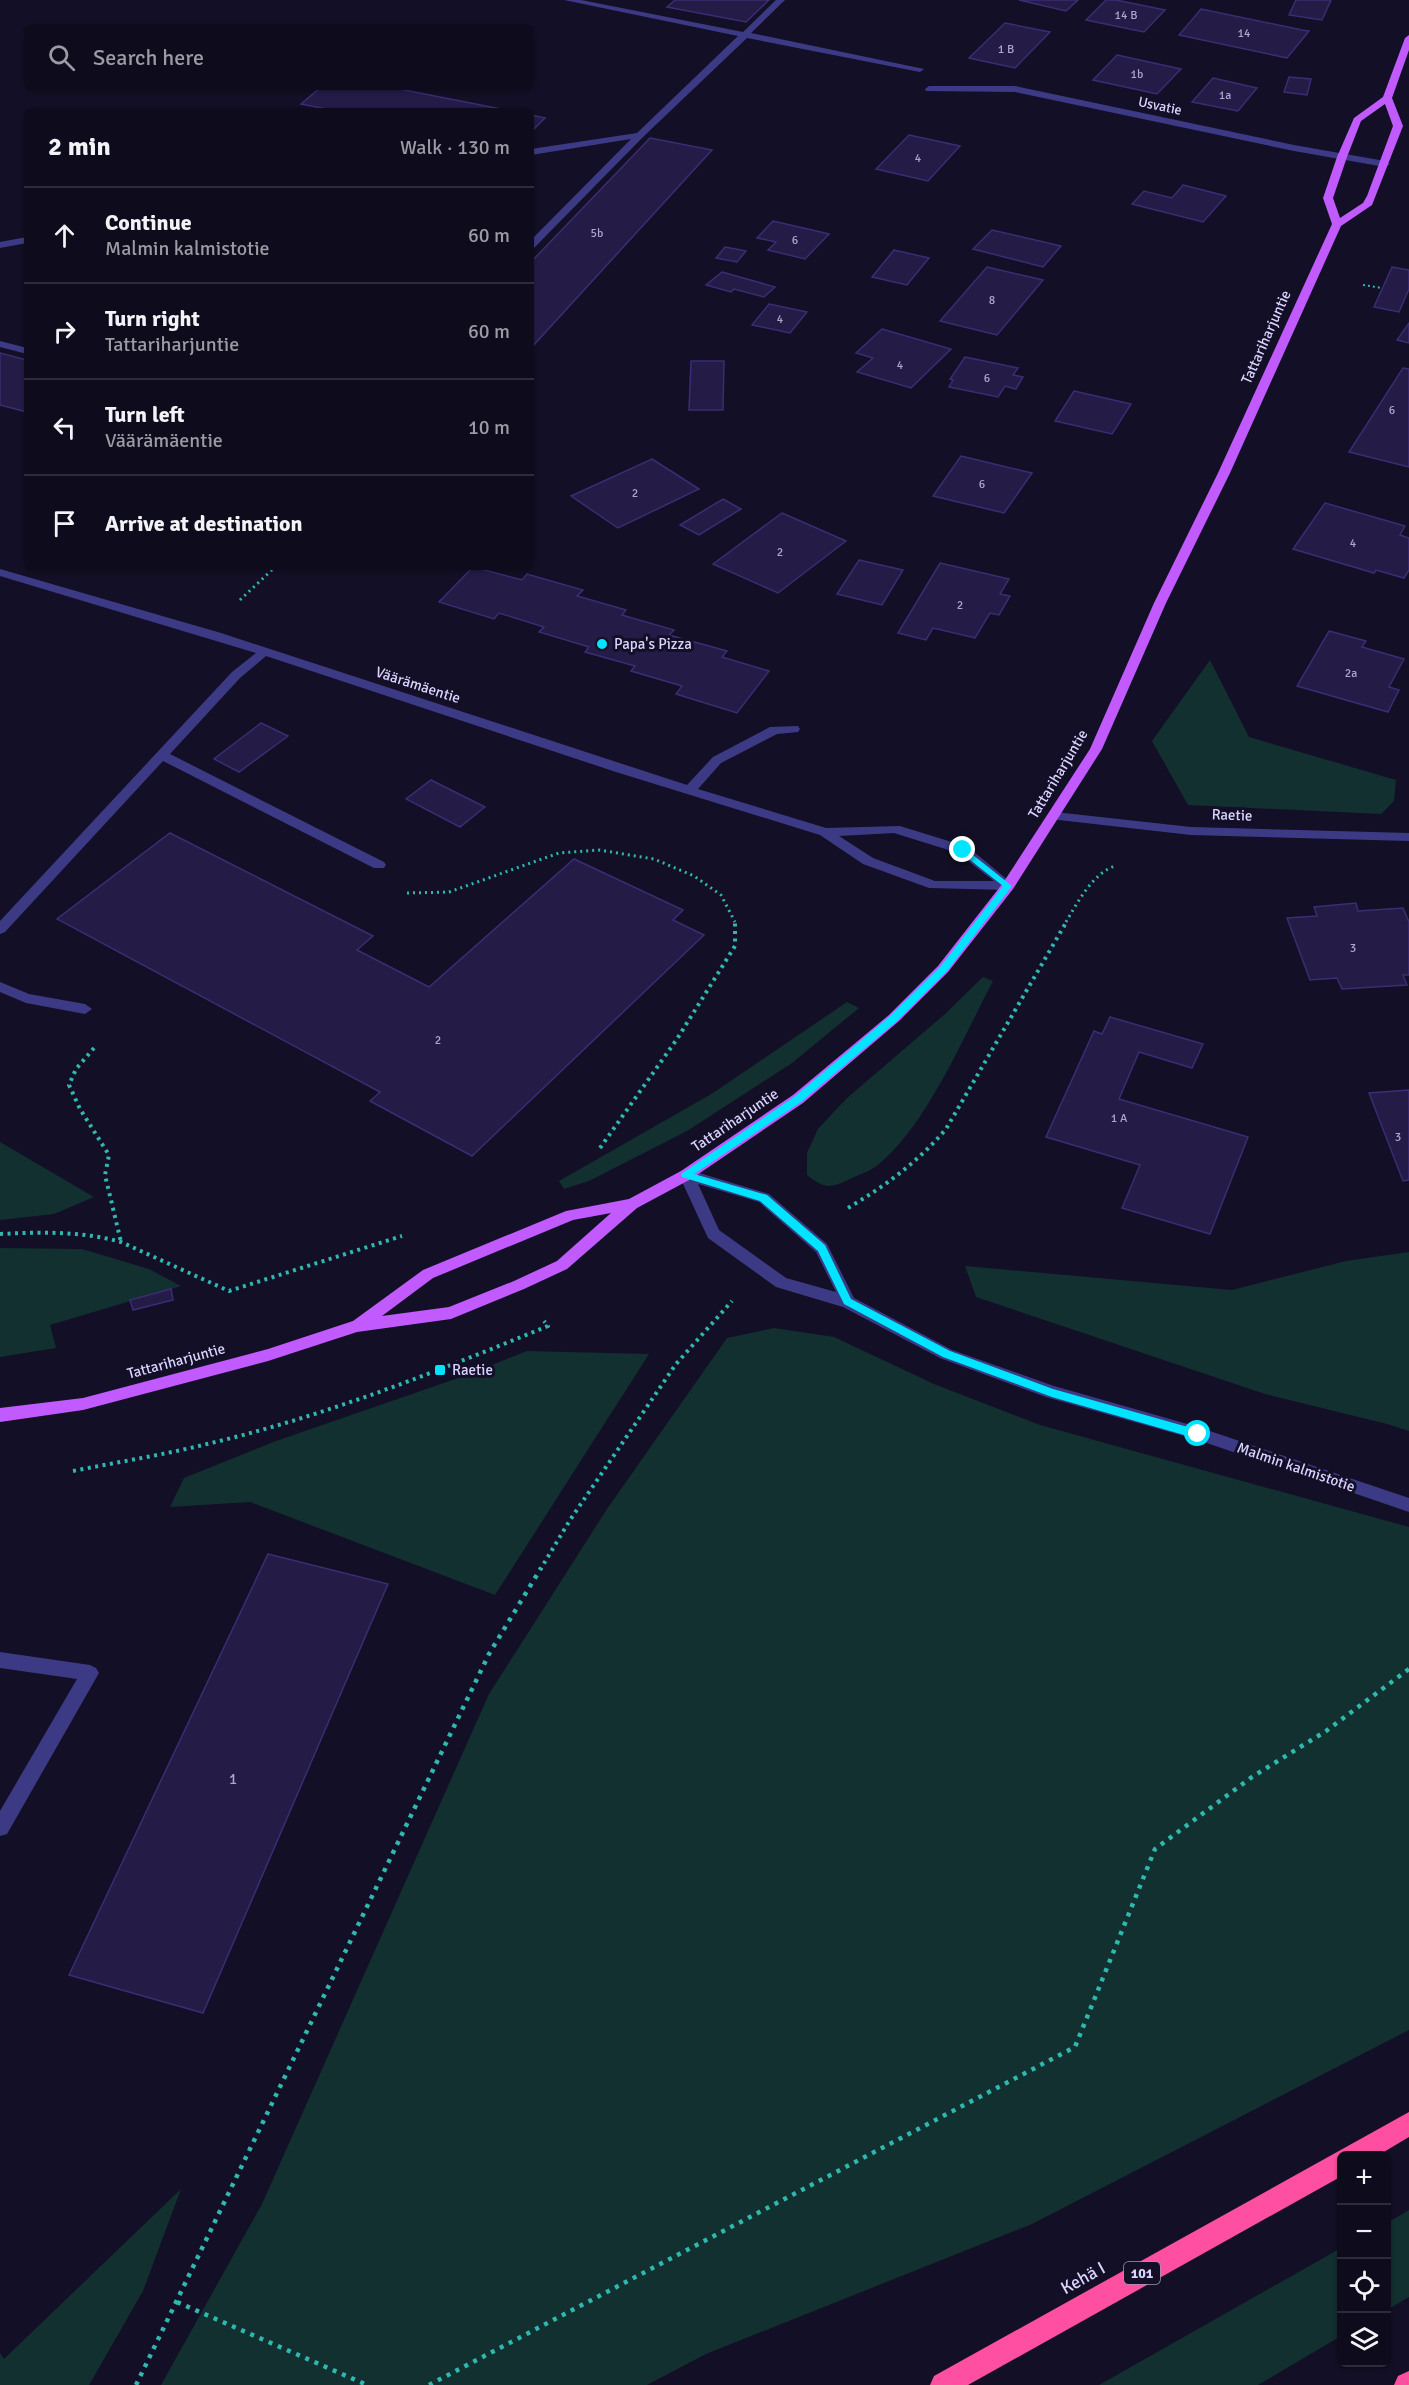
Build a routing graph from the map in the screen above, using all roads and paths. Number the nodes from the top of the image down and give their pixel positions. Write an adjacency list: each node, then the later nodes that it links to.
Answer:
1 (568, 0): 3 (street)
2 (780, 0): 3 (street)
3 (745, 33): 5 (street); 8 (street)
4 (1409, 39): 7 (main road)
5 (920, 69)
6 (929, 89): 10 (street, Usvatie)
7 (1387, 98): 10 (main road); 11 (main road)
8 (640, 135): 9 (street); 14 (street)
9 (534, 152)
10 (1342, 157): 11 (street, Usvatie); 12 (main road)
11 (1385, 164): 12 (main road)
12 (1337, 224): 27 (main road, Tattariharjuntie)
13 (24, 241): 15 (street)
14 (534, 243)
15 (0, 245)
16 (1363, 285): 17 (path)
17 (1382, 288)
18 (0, 344): 19 (street)
19 (24, 350)
20 (272, 570): 22 (path)
21 (0, 572): 23 (street, Väärämäentie)
22 (240, 600)
23 (264, 652): 25 (street); 26 (street, Väärämäentie)
24 (794, 729): 26 (street)
25 (162, 755): 31 (street); 33 (street)
26 (691, 789): 28 (street, Väärämäentie)
27 (1056, 816): 29 (street, Raetie); 32 (main road, Tattariharjuntie)
28 (825, 832): 32 (street, Väärämäentie); 32 (street, Väärämäentie)
29 (1409, 837)
30 (1125, 862): 39 (path)
31 (379, 865): 36 (path)
32 (1008, 886): 37 (main road, Tattariharjuntie)
33 (0, 929)
34 (0, 987): 35 (street)
35 (85, 1009): 42 (path)
36 (600, 1148)
37 (686, 1174): 38 (main road, Tattariharjuntie); 43 (street); 43 (street, Malmin kalmistotie)
38 (632, 1204): 45 (main road, Tattariharjuntie); 45 (main road, Tattariharjuntie)
39 (848, 1208)
40 (412, 1232): 42 (path)
41 (0, 1234): 42 (path)
42 (122, 1242)
43 (848, 1302): 49 (street, Malmin kalmistotie)
44 (723, 1310): 56 (path)
45 (357, 1326): 47 (main road, Tattariharjuntie)
46 (548, 1326): 48 (path)
47 (0, 1415)
48 (73, 1471)
49 (1409, 1505)
50 (0, 1660): 52 (street)
51 (1409, 1669): 59 (path)
52 (0, 1828)
53 (1409, 2124): 54 (highway)
54 (1361, 2151)
55 (1337, 2164): 60 (highway, Kehä I / 101)
56 (177, 2302): 57 (path); 58 (path)
57 (136, 2385)
58 (367, 2385)
59 (429, 2385)
60 (943, 2385)

